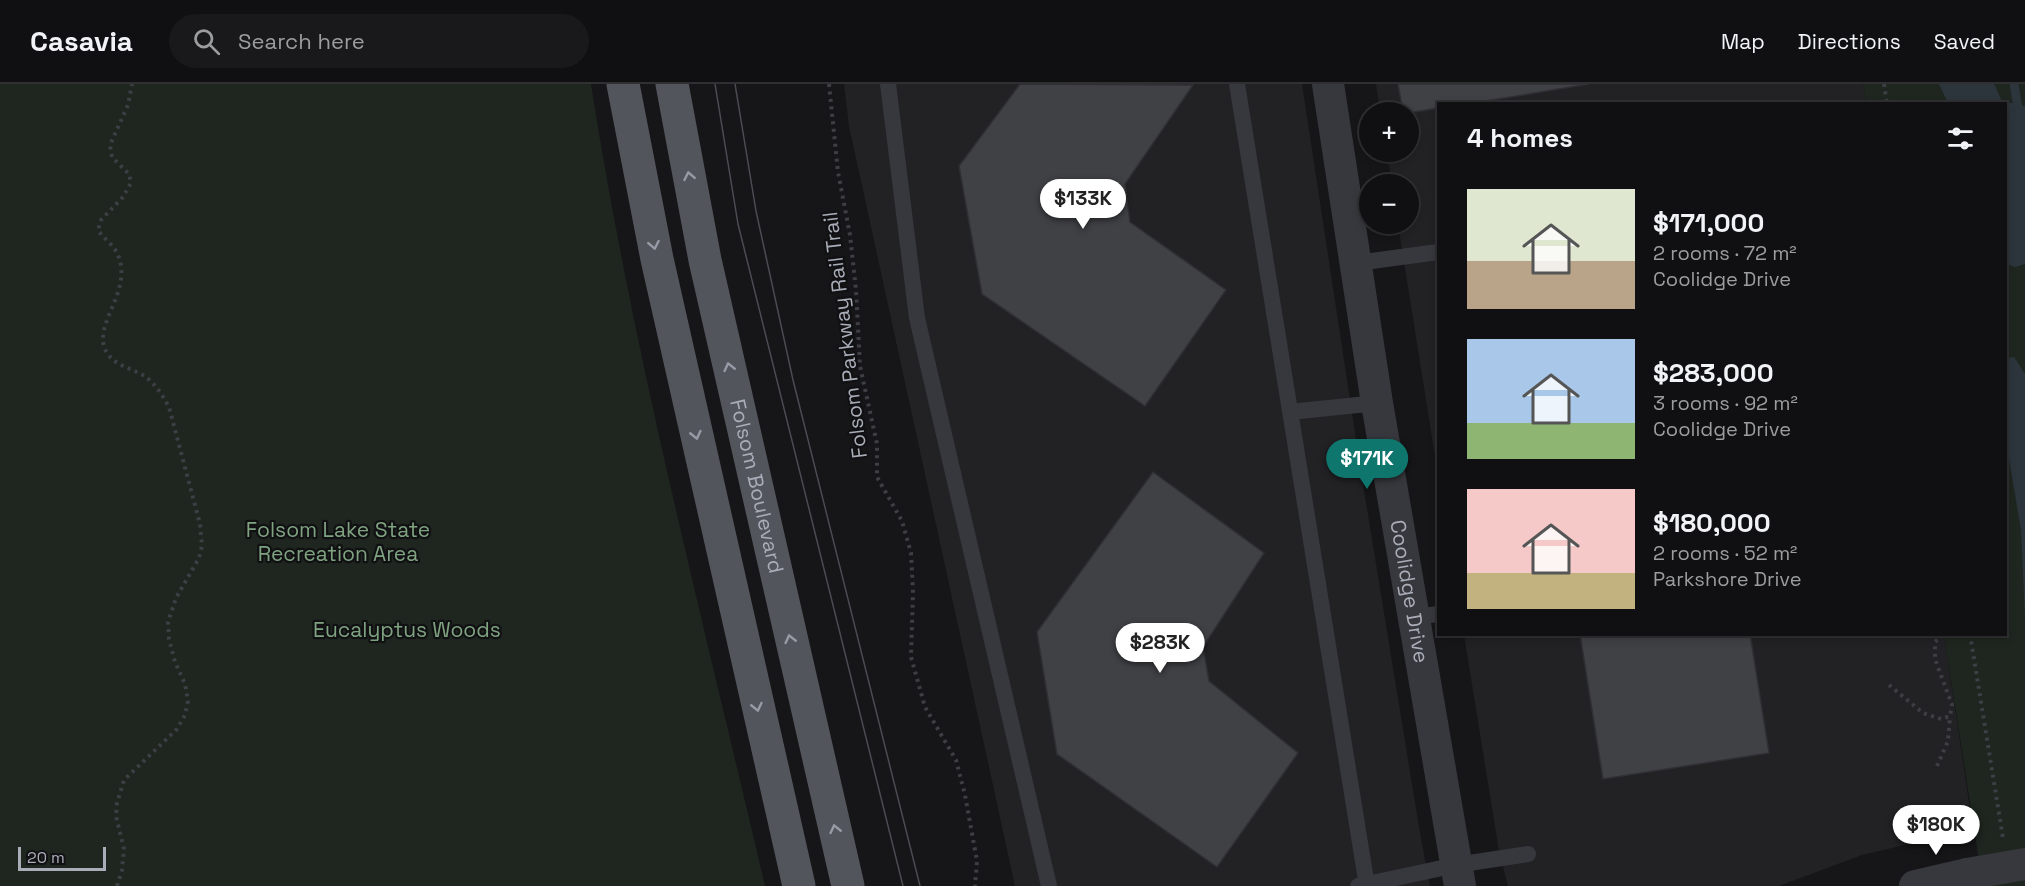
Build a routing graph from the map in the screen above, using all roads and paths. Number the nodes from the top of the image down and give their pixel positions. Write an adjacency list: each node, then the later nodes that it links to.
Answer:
1 (132, 84): 26 (path)
2 (623, 84): 27 (main road, one-way to 27)
3 (672, 84): 28 (main road, Folsom Boulevard, one-way to 3)
4 (829, 84): 29 (path, Folsom Parkway Rail Trail)
5 (888, 84): 30 (lane)
6 (1237, 84): 13 (lane)
7 (1328, 84): 11 (street, Coolidge Drive)
8 (1884, 84): 9 (path)
9 (1887, 102)
10 (1437, 252): 11 (lane)
11 (1357, 263): 12 (street, Coolidge Drive)
12 (1377, 403): 13 (lane); 14 (street, Coolidge Drive)
13 (1290, 412): 24 (lane)
14 (1427, 616): 23 (street, Coolidge Drive)
15 (1942, 636): 18 (path)
16 (1970, 636): 20 (path)
17 (1889, 685): 18 (path)
18 (1950, 716): 19 (path)
19 (1936, 766)
20 (2004, 840)
21 (1528, 854): 23 (lane)
22 (2025, 864): 25 (street, bridge)
23 (1458, 876): 24 (lane)
24 (1363, 885)
25 (1920, 885)
26 (117, 886)
27 (799, 886)
28 (848, 886)
29 (975, 886)
30 (1049, 886)

